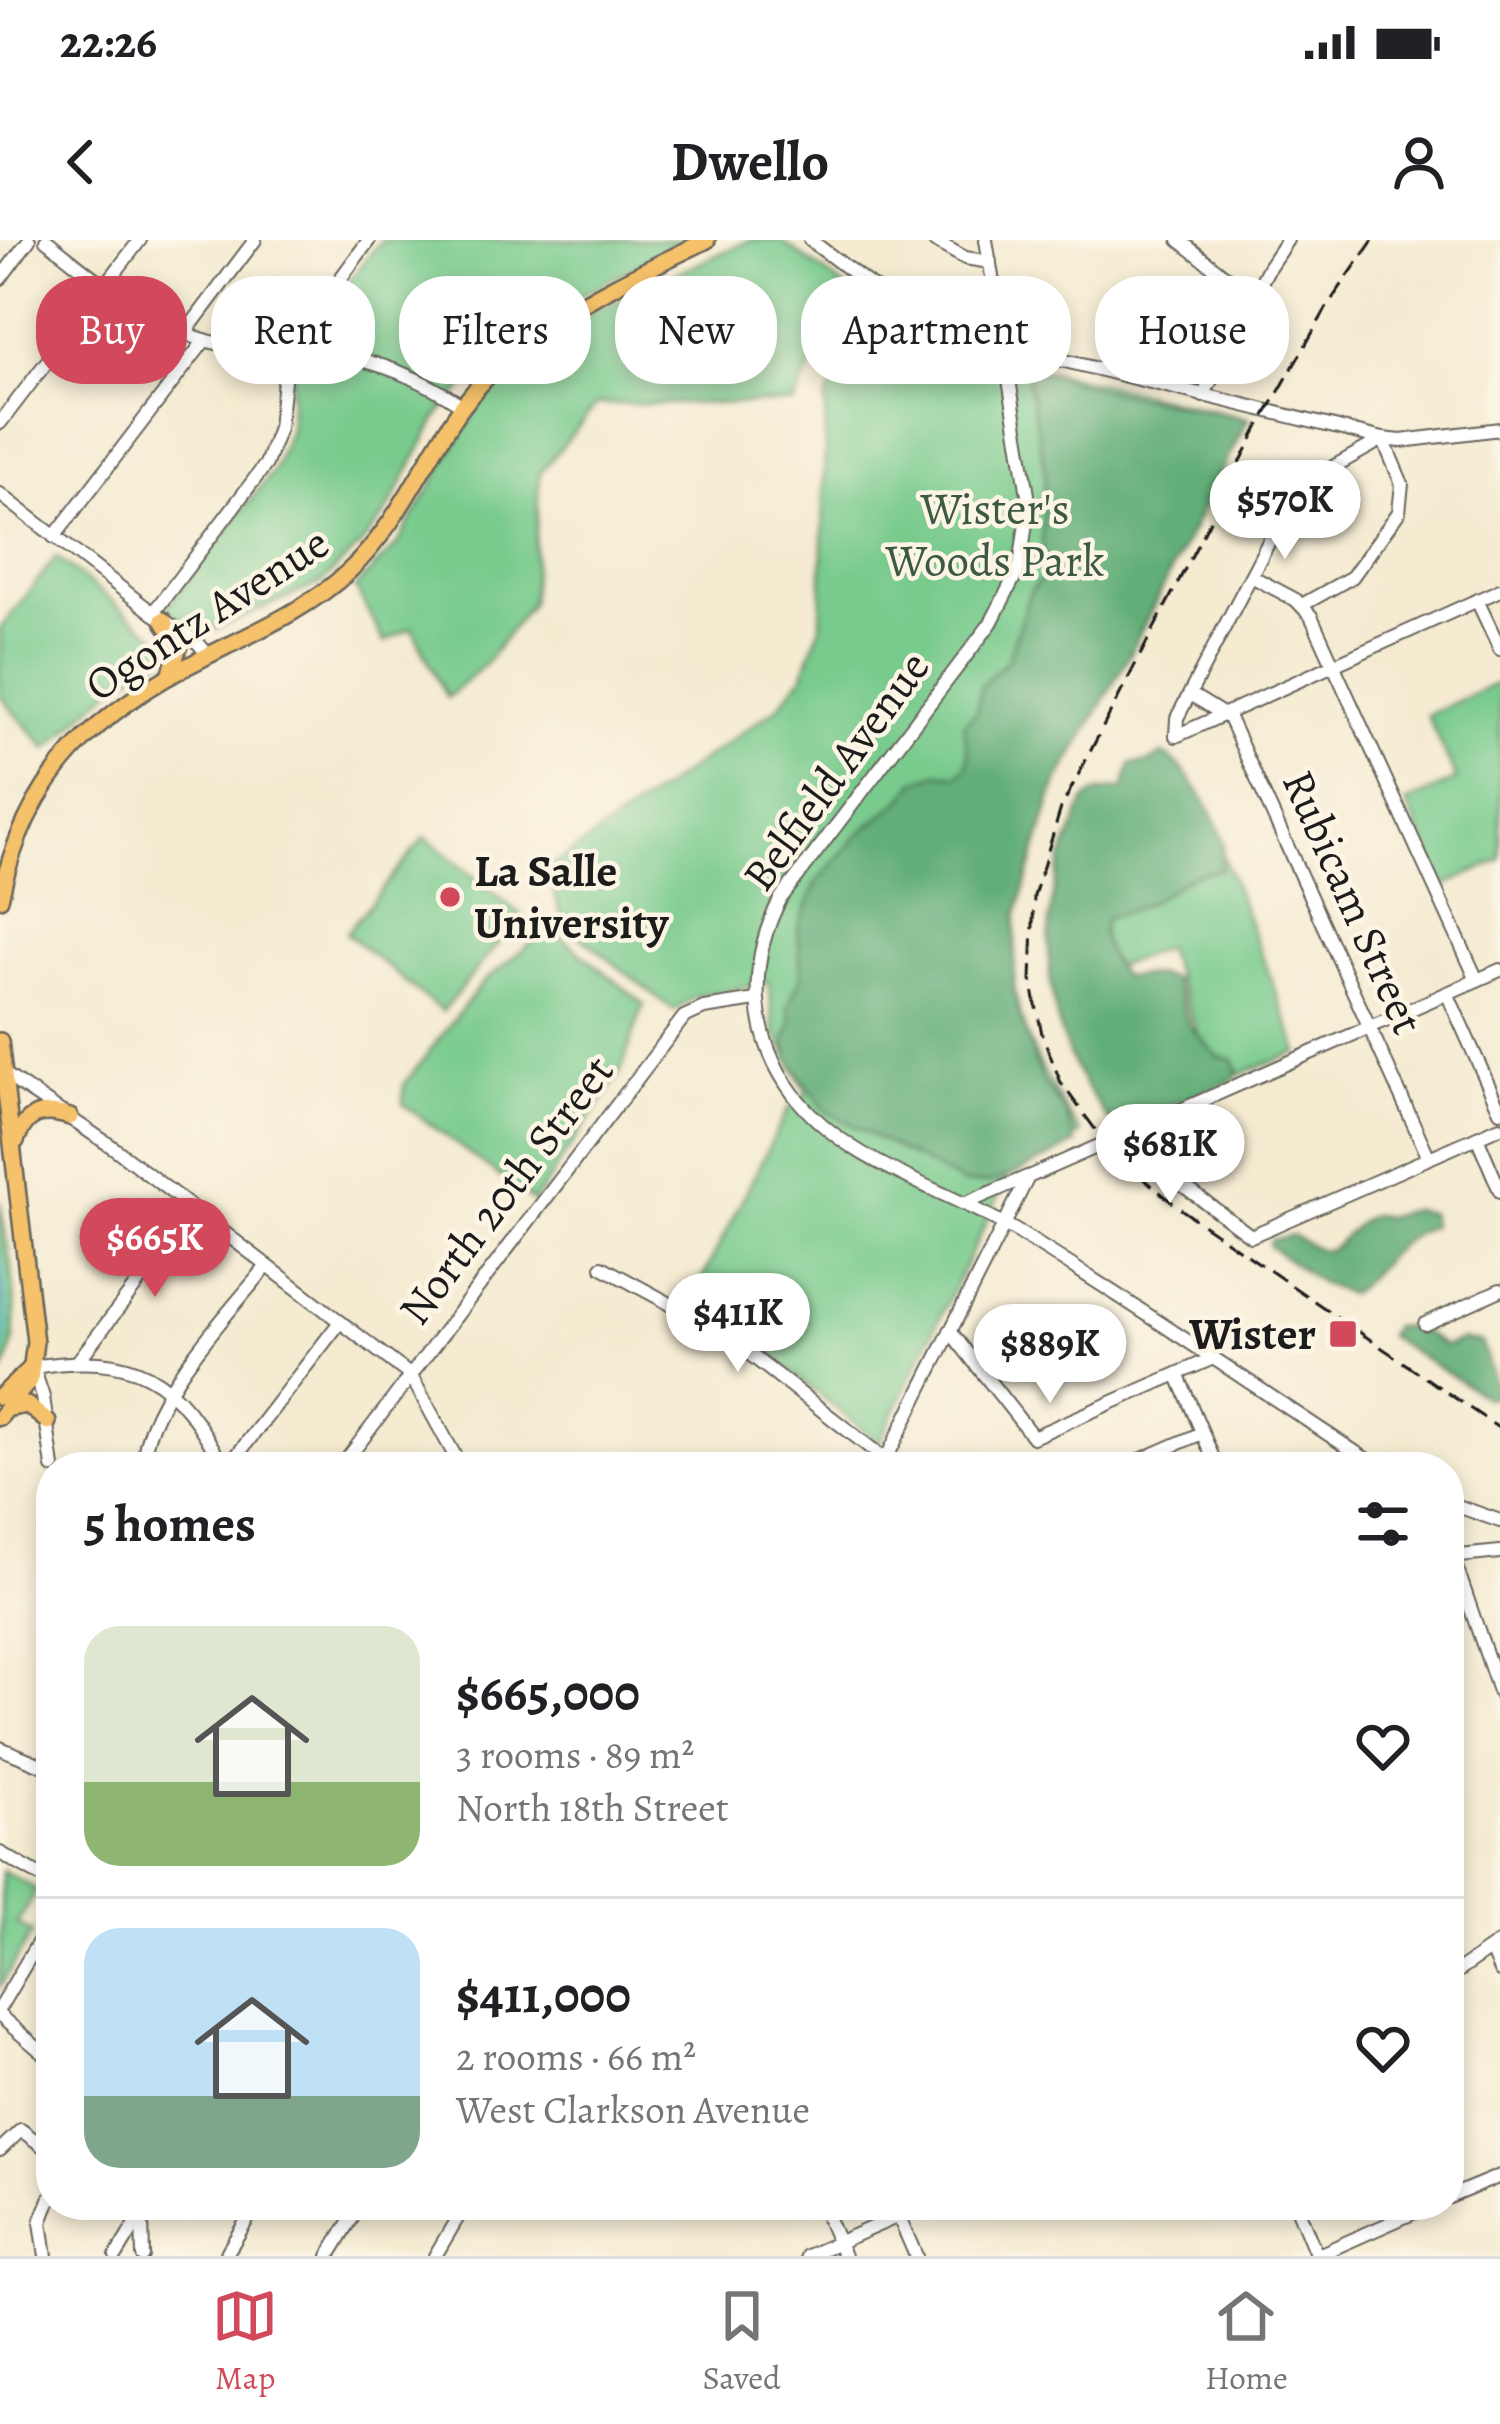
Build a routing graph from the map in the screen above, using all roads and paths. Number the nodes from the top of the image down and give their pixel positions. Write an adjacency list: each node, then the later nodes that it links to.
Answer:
1 (29, 240): 20 (street)
2 (46, 240): 13 (street)
3 (140, 240): 14 (street)
4 (255, 240): 21 (street)
5 (369, 240): 15 (street)
6 (707, 240): 32 (main road, Ogontz Avenue)
7 (810, 240): 16 (street)
8 (933, 240): 12 (street)
9 (986, 240): 12 (street, Belfield Avenue)
10 (1178, 240): 18 (street)
11 (1287, 240): 19 (street)
12 (990, 262): 17 (street, Belfield Avenue)
13 (92, 276)
14 (113, 276)
15 (342, 276)
16 (858, 276)
17 (992, 276)
18 (1224, 276)
19 (1265, 276)
20 (0, 279)
21 (187, 329)
22 (187, 334): 23 (street)
23 (205, 340): 24 (street); 37 (street)
24 (211, 341)
25 (1071, 363): 31 (street)
26 (375, 364): 32 (street)
27 (36, 376): 33 (street)
28 (284, 384): 42 (street)
29 (1011, 384): 53 (street, Belfield Avenue)
30 (1210, 384): 31 (street)
31 (1204, 396): 35 (street)
32 (463, 406): 44 (main road, Ogontz Avenue)
33 (0, 423)
34 (1500, 429): 35 (street)
35 (1383, 439): 38 (street); 41 (street)
36 (0, 494): 37 (street)
37 (55, 537): 42 (street)
38 (1251, 576): 41 (street); 47 (street)
39 (1500, 590): 40 (street)
40 (1477, 600): 43 (street); 45 (street)
41 (1302, 605): 45 (street)
42 (158, 616): 44 (street); 46 (main road)
43 (1500, 649)
44 (208, 655): 46 (main road, Ogontz Avenue)
45 (1333, 665): 48 (street); 51 (street)
46 (170, 676): 49 (main road, Ogontz Avenue)
47 (1190, 694): 48 (street); 48 (street)
48 (1226, 714): 54 (street, Rubicam Street)
49 (0, 899)
50 (1500, 970): 51 (street)
51 (1477, 980): 52 (street)
52 (1447, 993): 54 (street); 57 (street)
53 (756, 1000): 66 (street, Belfield Avenue); 78 (street, North 20th Street)
54 (1370, 1027): 60 (street); 63 (street, Rubicam Street)
55 (0, 1041): 56 (main road)
56 (2, 1071): 58 (street); 62 (main road)
57 (1500, 1111)
58 (70, 1117): 62 (main road); 67 (street)
59 (1500, 1127): 61 (street)
60 (1132, 1131): 63 (street); 64 (street)
61 (1477, 1137): 63 (street); 65 (street)
62 (14, 1150): 77 (main road)
63 (1430, 1158)
64 (1028, 1177): 66 (street); 68 (street)
65 (1500, 1191)
66 (964, 1204): 68 (street, Belfield Avenue)
67 (194, 1210): 69 (street); 76 (street)
68 (1003, 1224): 74 (street); 75 (street, Belfield Avenue)
69 (266, 1266): 72 (street); 80 (street)
70 (602, 1267): 90 (street)
71 (1500, 1290): 73 (street)
72 (340, 1322): 78 (street); 87 (street)
73 (1425, 1324)
74 (950, 1331): 79 (street); 91 (street)
75 (1211, 1359): 79 (street); 94 (street, Belfield Avenue)
76 (78, 1361): 77 (street); 80 (street)
77 (33, 1367): 81 (main road); 82 (street)
78 (411, 1376): 88 (street, North 20th Street); 89 (street)
79 (1178, 1376): 83 (street)
80 (172, 1390): 85 (street); 86 (street)
81 (3, 1408): 82 (main road)
82 (48, 1422): 84 (street)
83 (1202, 1433): 92 (street); 93 (street)
84 (51, 1452)
85 (146, 1452)
86 (216, 1452)
87 (237, 1452)
88 (353, 1452)
89 (453, 1452)
90 (868, 1452)
91 (890, 1452)
92 (1158, 1452)
93 (1210, 1452)
94 (1355, 1452)
95 (1464, 1509): 96 (street)
96 (1500, 1521)
97 (1500, 1552): 98 (street)
98 (1464, 1556)
99 (1464, 1593): 100 (street)
100 (1500, 1694)
101 (0, 1748): 102 (street)
102 (36, 1762)
103 (1, 1856): 104 (street)
104 (36, 1874)
105 (36, 1946): 109 (street)
106 (1495, 1946): 107 (street); 108 (street)
107 (1464, 1967)
108 (1500, 1971)
109 (0, 2007)
110 (0, 2016): 111 (street)
111 (36, 2047)
112 (36, 2141): 113 (street)
113 (0, 2150)
114 (1500, 2176): 115 (street)
115 (1464, 2191)
116 (41, 2220): 128 (street)
117 (136, 2220): 129 (street)
118 (143, 2220): 130 (street)
119 (247, 2220): 131 (street)
120 (351, 2220): 132 (street)
121 (456, 2220): 133 (street)
122 (828, 2220): 127 (street)
123 (892, 2220): 127 (street)
124 (900, 2220): 136 (street)
125 (1302, 2220): 137 (street)
126 (1397, 2220): 137 (street)
127 (838, 2242): 134 (street); 135 (street)
128 (46, 2256)
129 (116, 2256)
130 (143, 2256)
131 (226, 2256)
132 (329, 2256)
133 (435, 2256)
134 (807, 2256)
135 (844, 2256)
136 (916, 2256)
137 (1317, 2256)

